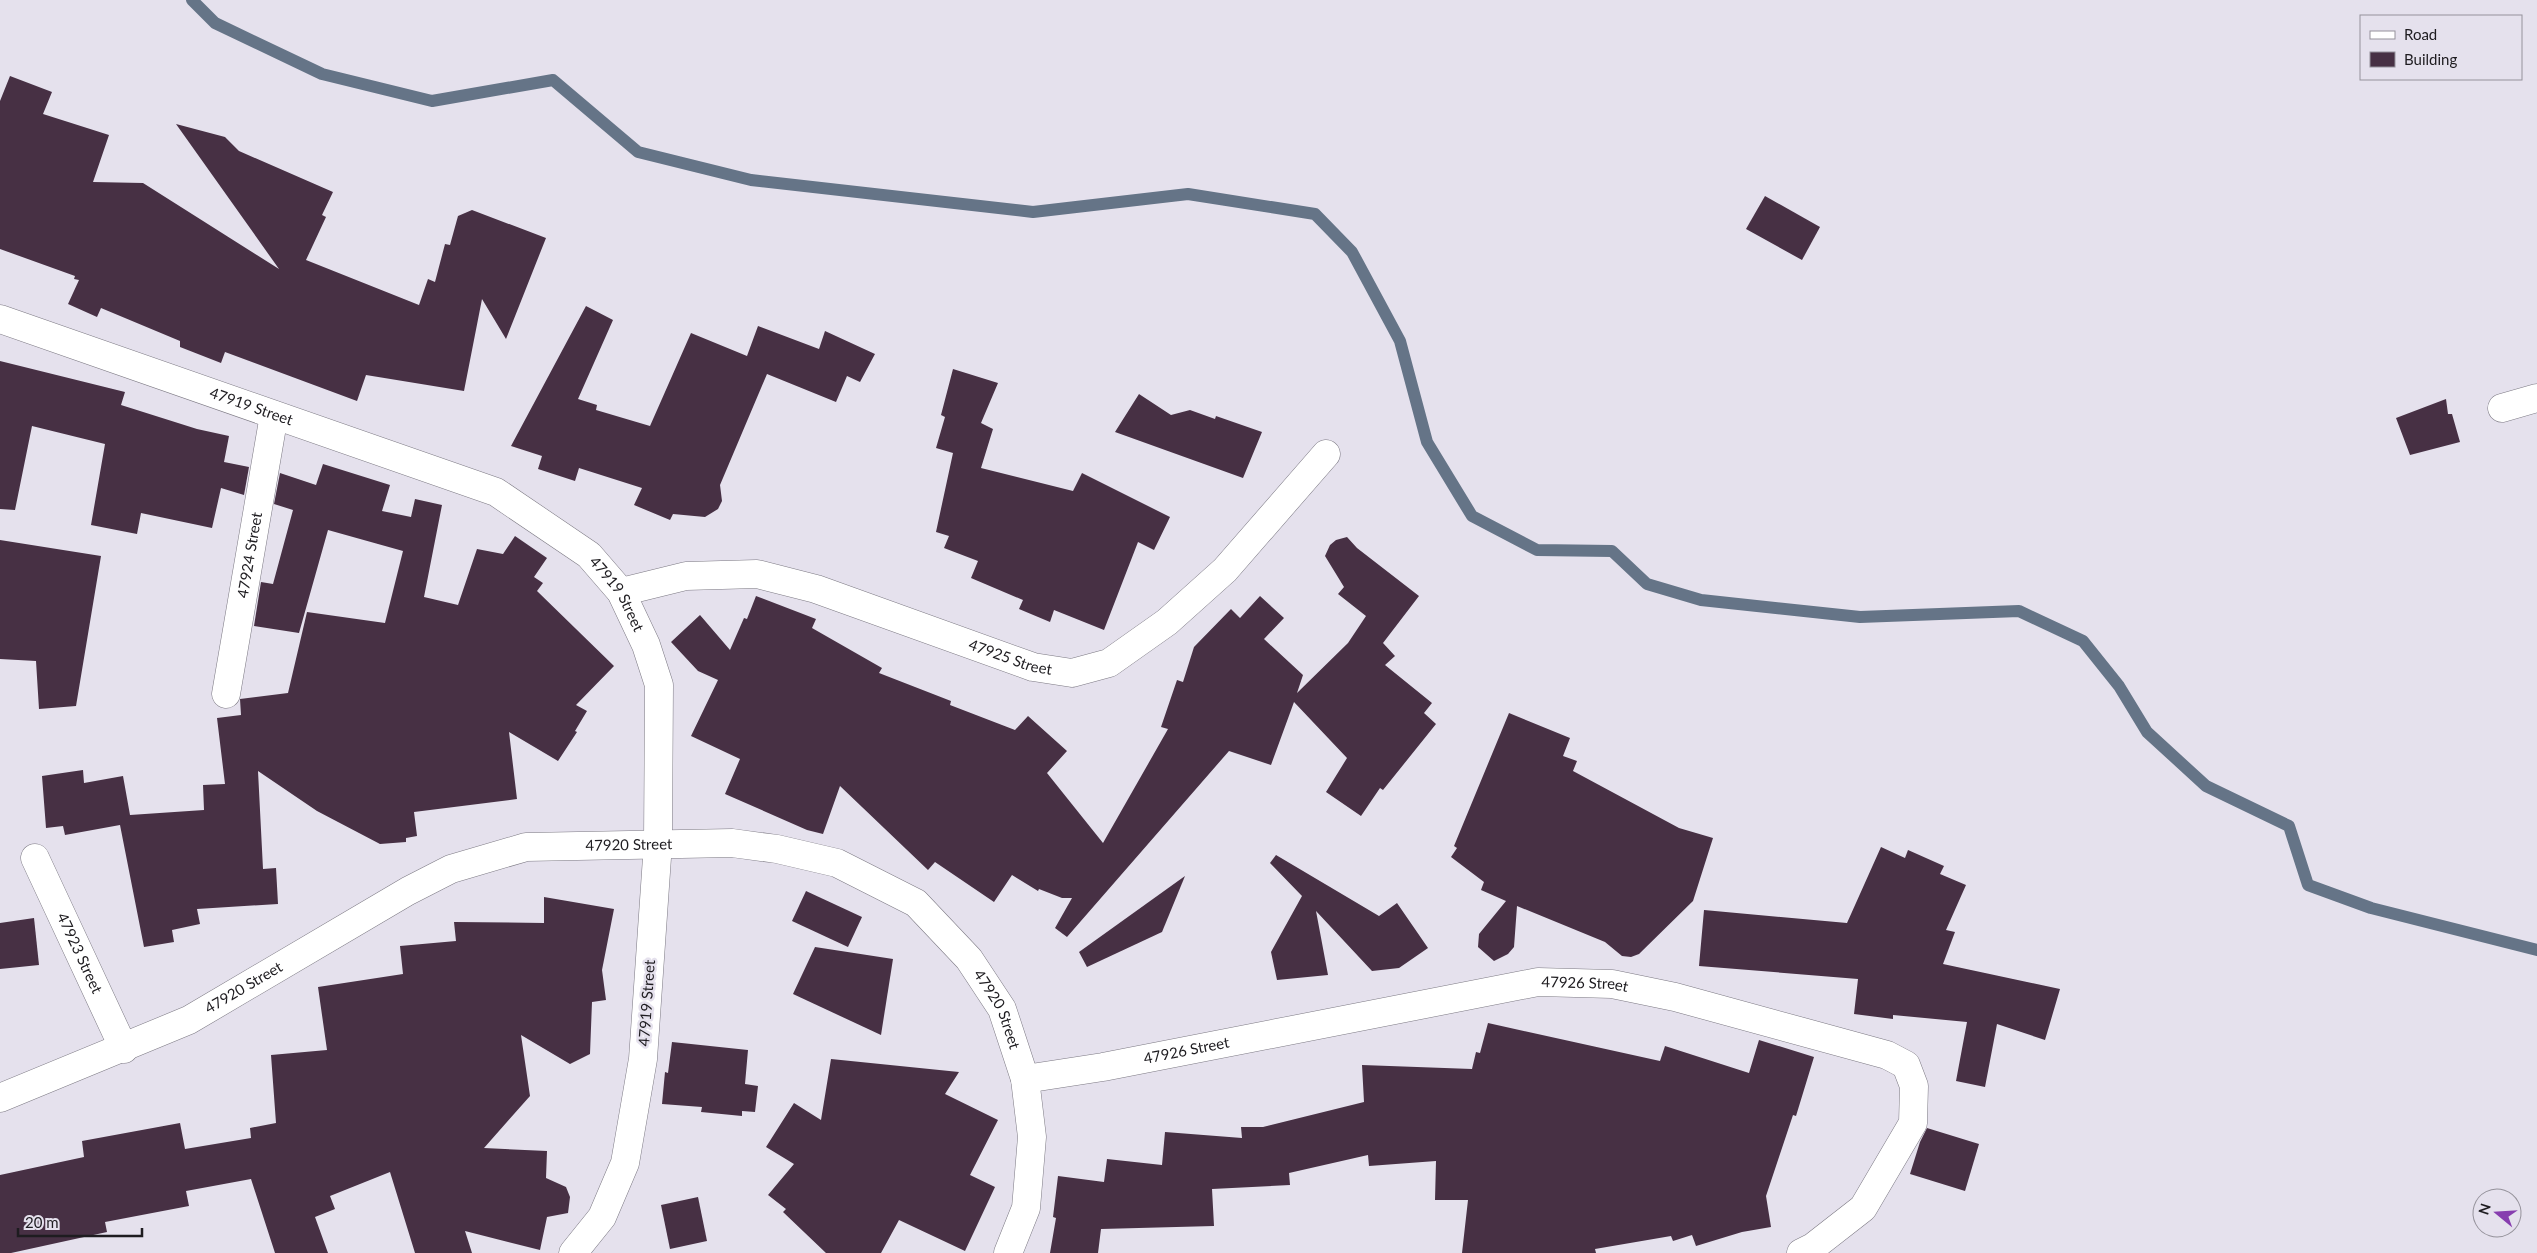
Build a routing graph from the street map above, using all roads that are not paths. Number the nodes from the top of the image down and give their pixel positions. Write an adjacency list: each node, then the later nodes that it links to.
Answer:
1 (0, 319): 4 (street, 47919 Street)
2 (2537, 398): 3 (street)
3 (2502, 408)
4 (274, 415): 6 (street, 47919 Street); 7 (street, 47924 Street)
5 (1326, 454): 6 (street, 47925 Street)
6 (621, 592): 8 (street, 47919 Street)
7 (226, 694)
8 (658, 843): 10 (street, 47920 Street); 11 (street, 47920 Street); 13 (street, 47919 Street)
9 (35, 858): 10 (street, 47923 Street)
10 (124, 1049): 12 (street, 47920 Street)
11 (1025, 1079): 14 (street, 47920 Street); 15 (street, 47926 Street)
12 (0, 1098)
13 (573, 1253)
14 (1008, 1253)
15 (1801, 1253)

